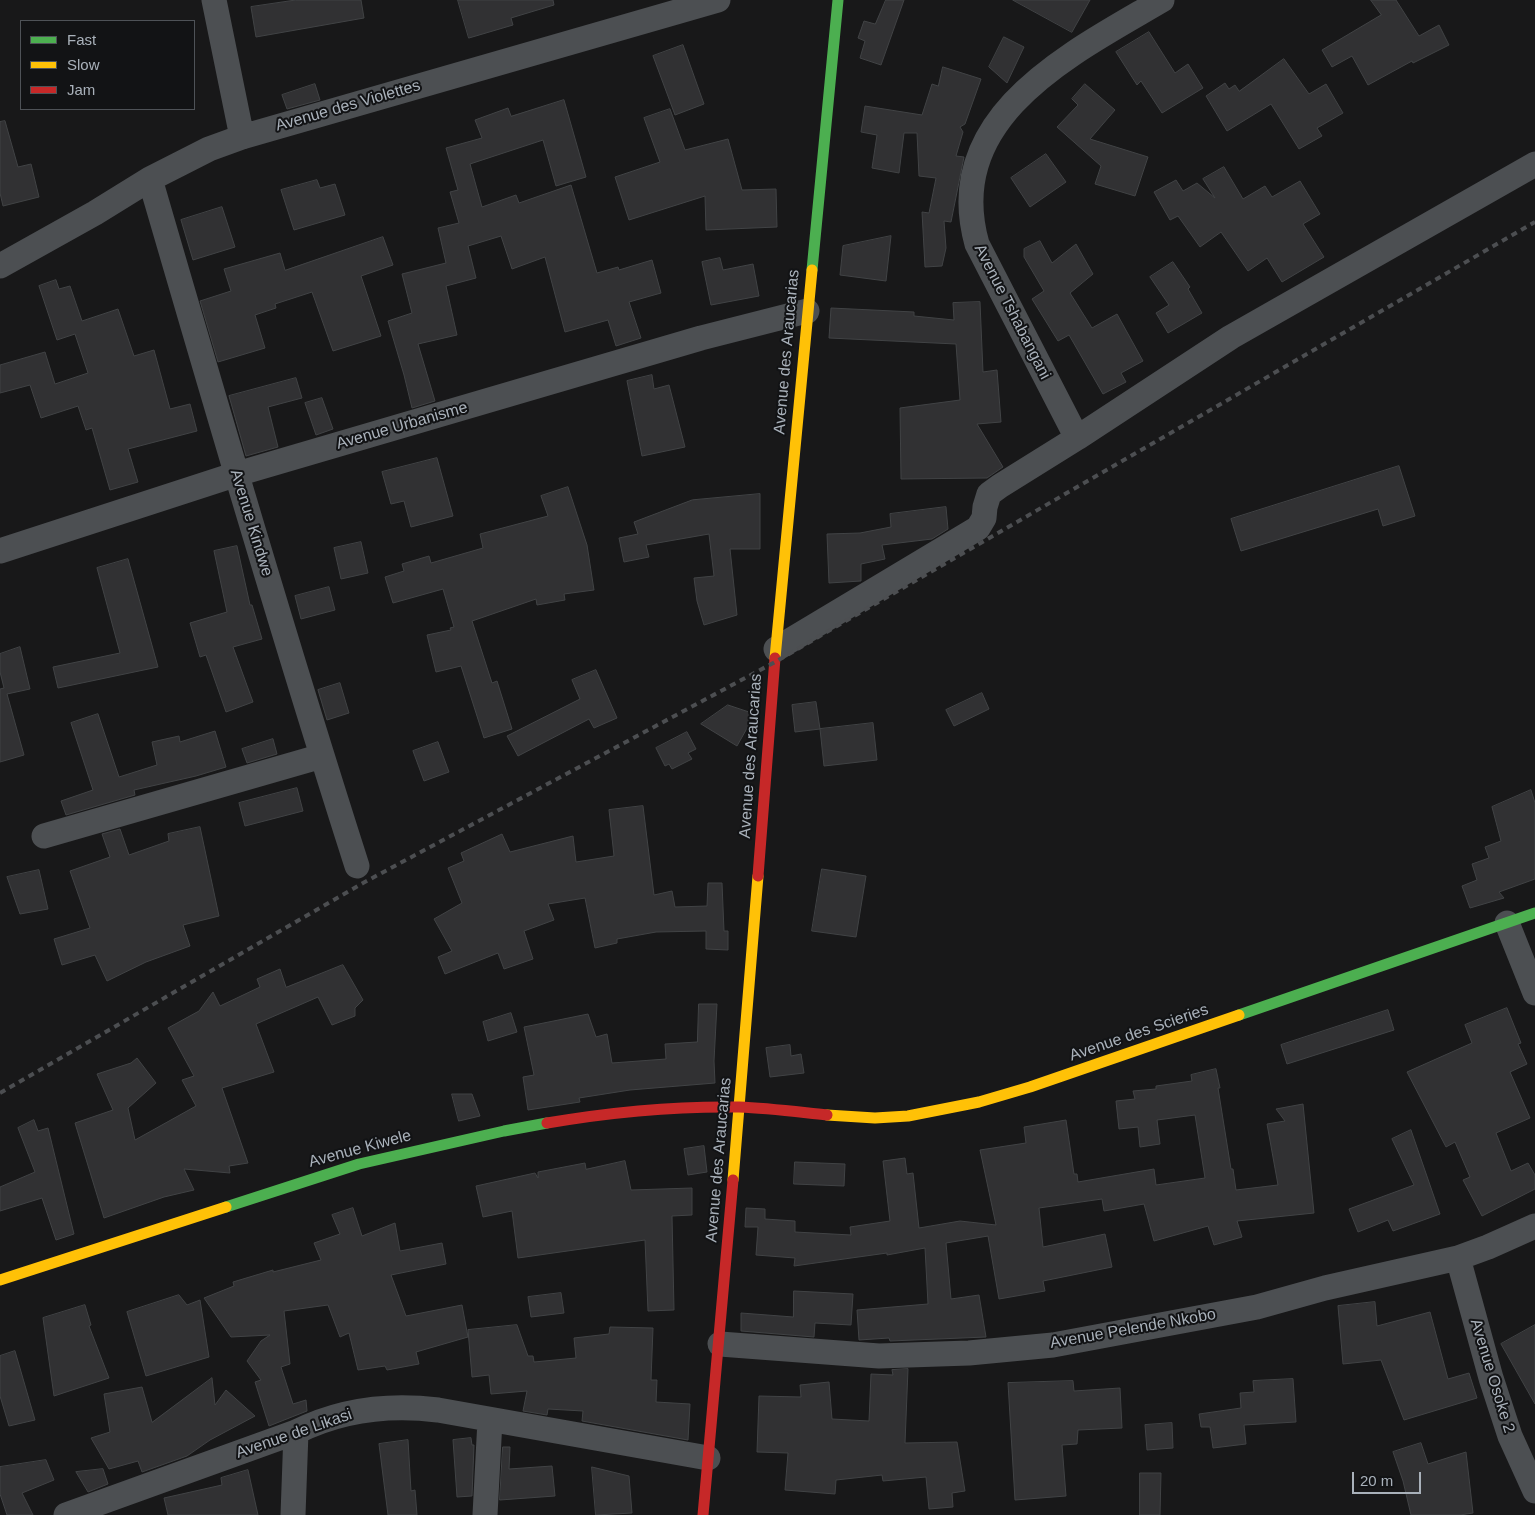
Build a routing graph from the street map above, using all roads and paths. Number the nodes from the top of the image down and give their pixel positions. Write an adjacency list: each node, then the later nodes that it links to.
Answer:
1 (214, 0): 5 (street)
2 (718, 0): 5 (street, Avenue des Violettes)
3 (838, 0): 9 (street, Avenue des Araucarias)
4 (1162, 0): 10 (street, Avenue Tshabangani)
5 (242, 137): 7 (street, Avenue des Violettes)
6 (1535, 164): 10 (street)
7 (150, 179): 8 (street, Avenue des Violettes); 11 (street, Avenue Kindwe)
8 (0, 266)
9 (807, 311): 11 (street, Avenue Urbanisme); 13 (street, Avenue des Araucarias)
10 (1077, 438): 13 (street)
11 (237, 474): 12 (street, Avenue Urbanisme); 14 (street, Avenue Kindwe)
12 (0, 551)
13 (776, 649): 20 (street, Avenue des Araucarias)
14 (322, 756): 15 (street); 16 (street, Avenue Kindwe)
15 (44, 836)
16 (357, 866)
17 (1535, 913): 18 (street, Avenue des Scieries)
18 (1507, 923): 19 (street); 20 (street, Avenue des Scieries)
19 (1535, 993)
20 (740, 1107): 23 (street, Avenue Kiwele); 24 (street, Avenue des Araucarias)
21 (1535, 1226): 22 (street, Avenue Pelende Nkobo)
22 (1458, 1258): 24 (street, Avenue Pelende Nkobo); 28 (street, Avenue Osoke 2)
23 (0, 1280)
24 (720, 1344): 27 (street, Avenue des Araucarias)
25 (490, 1420): 26 (street, Avenue de Likasi); 27 (street, Avenue de Likasi); 31 (street)
26 (296, 1432): 29 (street, Avenue de Likasi); 30 (street)
27 (708, 1458): 32 (street, Avenue des Araucarias)
28 (1535, 1491)
29 (66, 1515)
30 (293, 1515)
31 (485, 1515)
32 (703, 1515)

